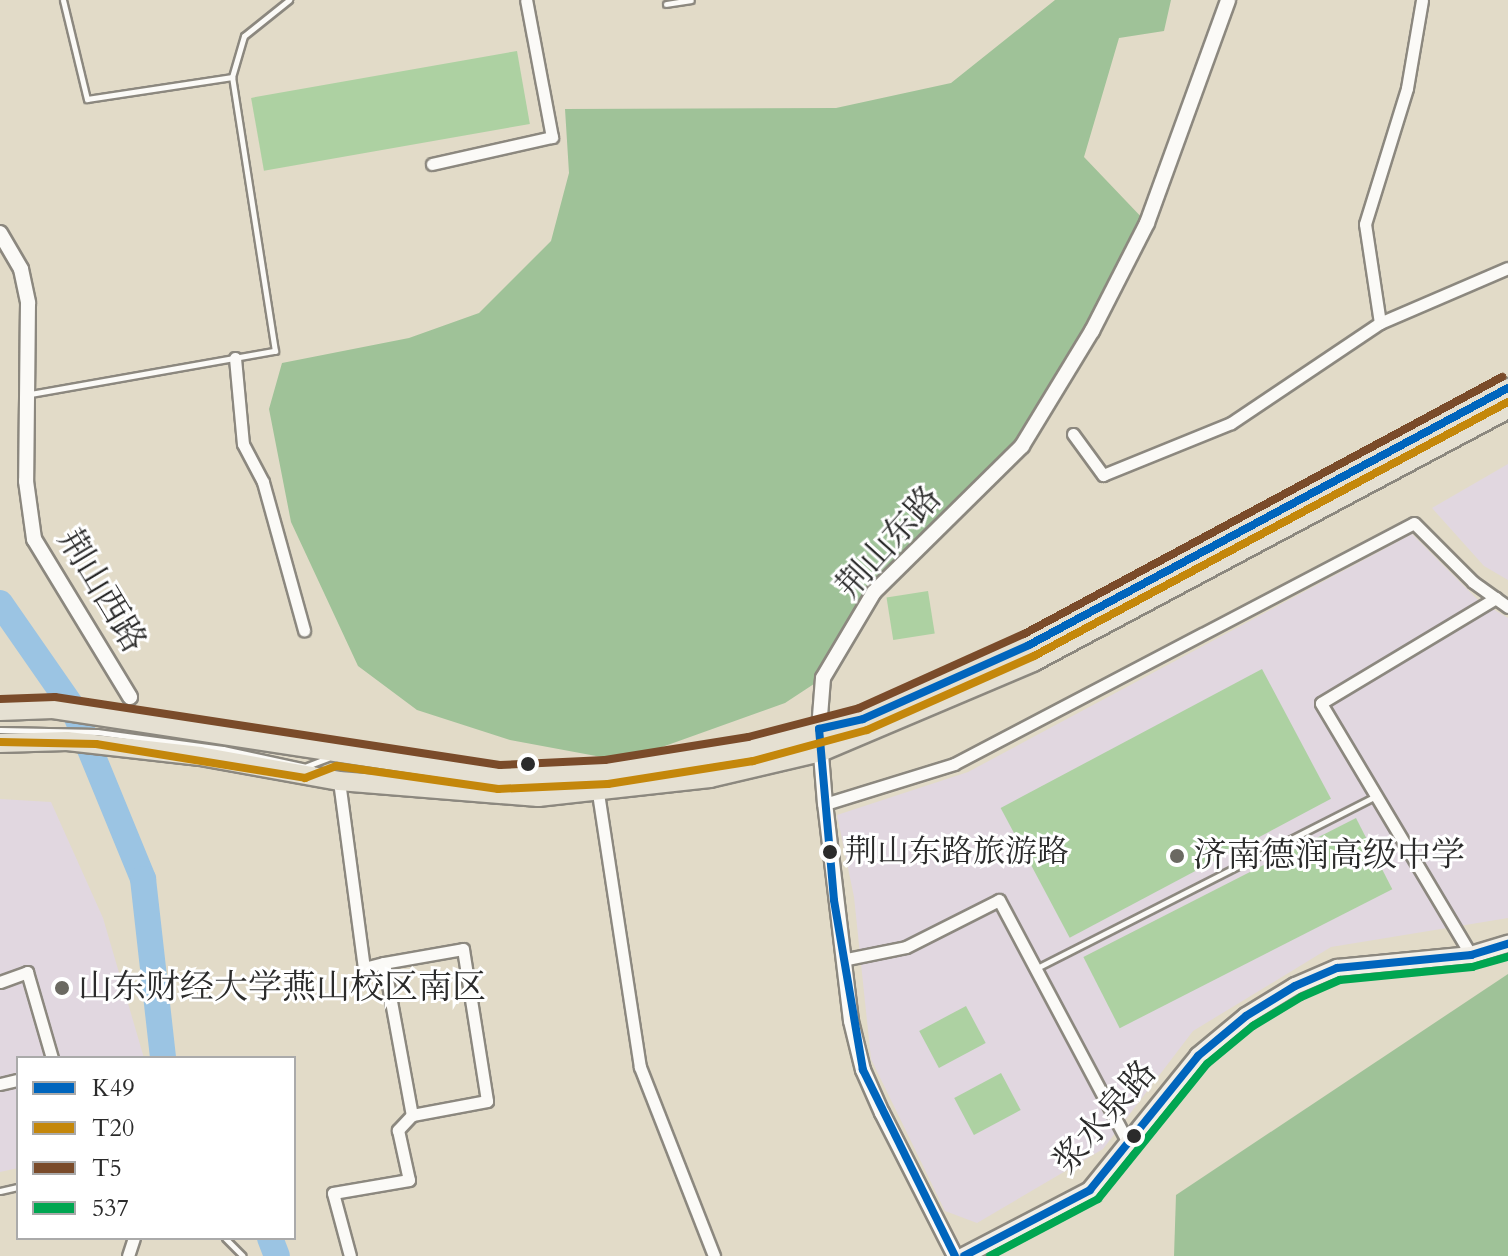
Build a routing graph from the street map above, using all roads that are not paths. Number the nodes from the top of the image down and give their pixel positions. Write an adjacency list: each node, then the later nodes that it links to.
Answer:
1 (63, 0): 10 (lane)
2 (272, 0): 9 (lane)
3 (289, 0): 9 (lane)
4 (526, 0): 11 (street)
5 (691, 0): 8 (lane)
6 (1228, 0): 25 (street, 荆山东路)
7 (1422, 0): 14 (street)
8 (666, 4)
9 (274, 9): 10 (lane)
10 (232, 77): 15 (lane)
11 (432, 164)
12 (0, 233): 17 (street, 荆山西路)
13 (1508, 268): 14 (street)
14 (1380, 323): 19 (street)
15 (235, 358): 17 (lane); 22 (street)
16 (1508, 388): 25 (main road)
17 (30, 394): 23 (street, 荆山西路)
18 (1508, 409): 28 (main road)
19 (1073, 434)
20 (1496, 598): 21 (street); 33 (street); 34 (street)
21 (1508, 607)
22 (304, 630)
23 (130, 697)
24 (0, 711): 29 (main road)
25 (819, 729): 28 (street, 荆山东路); 29 (main road)
26 (0, 730): 30 (lane)
27 (0, 743): 31 (main road)
28 (821, 752): 32 (main road); 34 (street, 荆山东路)
29 (336, 754): 30 (lane)
30 (306, 766): 31 (lane)
31 (339, 781): 32 (main road); 38 (street)
32 (598, 793): 47 (street)
33 (1378, 794): 36 (street); 39 (lane)
34 (825, 804): 37 (street, 荆山东路)
35 (1508, 944): 36 (main road, 浆水泉路)
36 (1471, 955): 43 (main road, 浆水泉路)
37 (842, 960): 39 (street); 48 (street, 荆山东路)
38 (384, 963): 42 (street); 42 (street)
39 (1036, 969): 43 (street)
40 (0, 982): 41 (street)
41 (51, 1056)
42 (412, 1115): 46 (street)
43 (1129, 1145): 49 (main road, 浆水泉路)
44 (227, 1240): 45 (lane)
45 (243, 1256)
46 (350, 1256)
47 (714, 1256)
48 (955, 1256)
49 (964, 1256)

